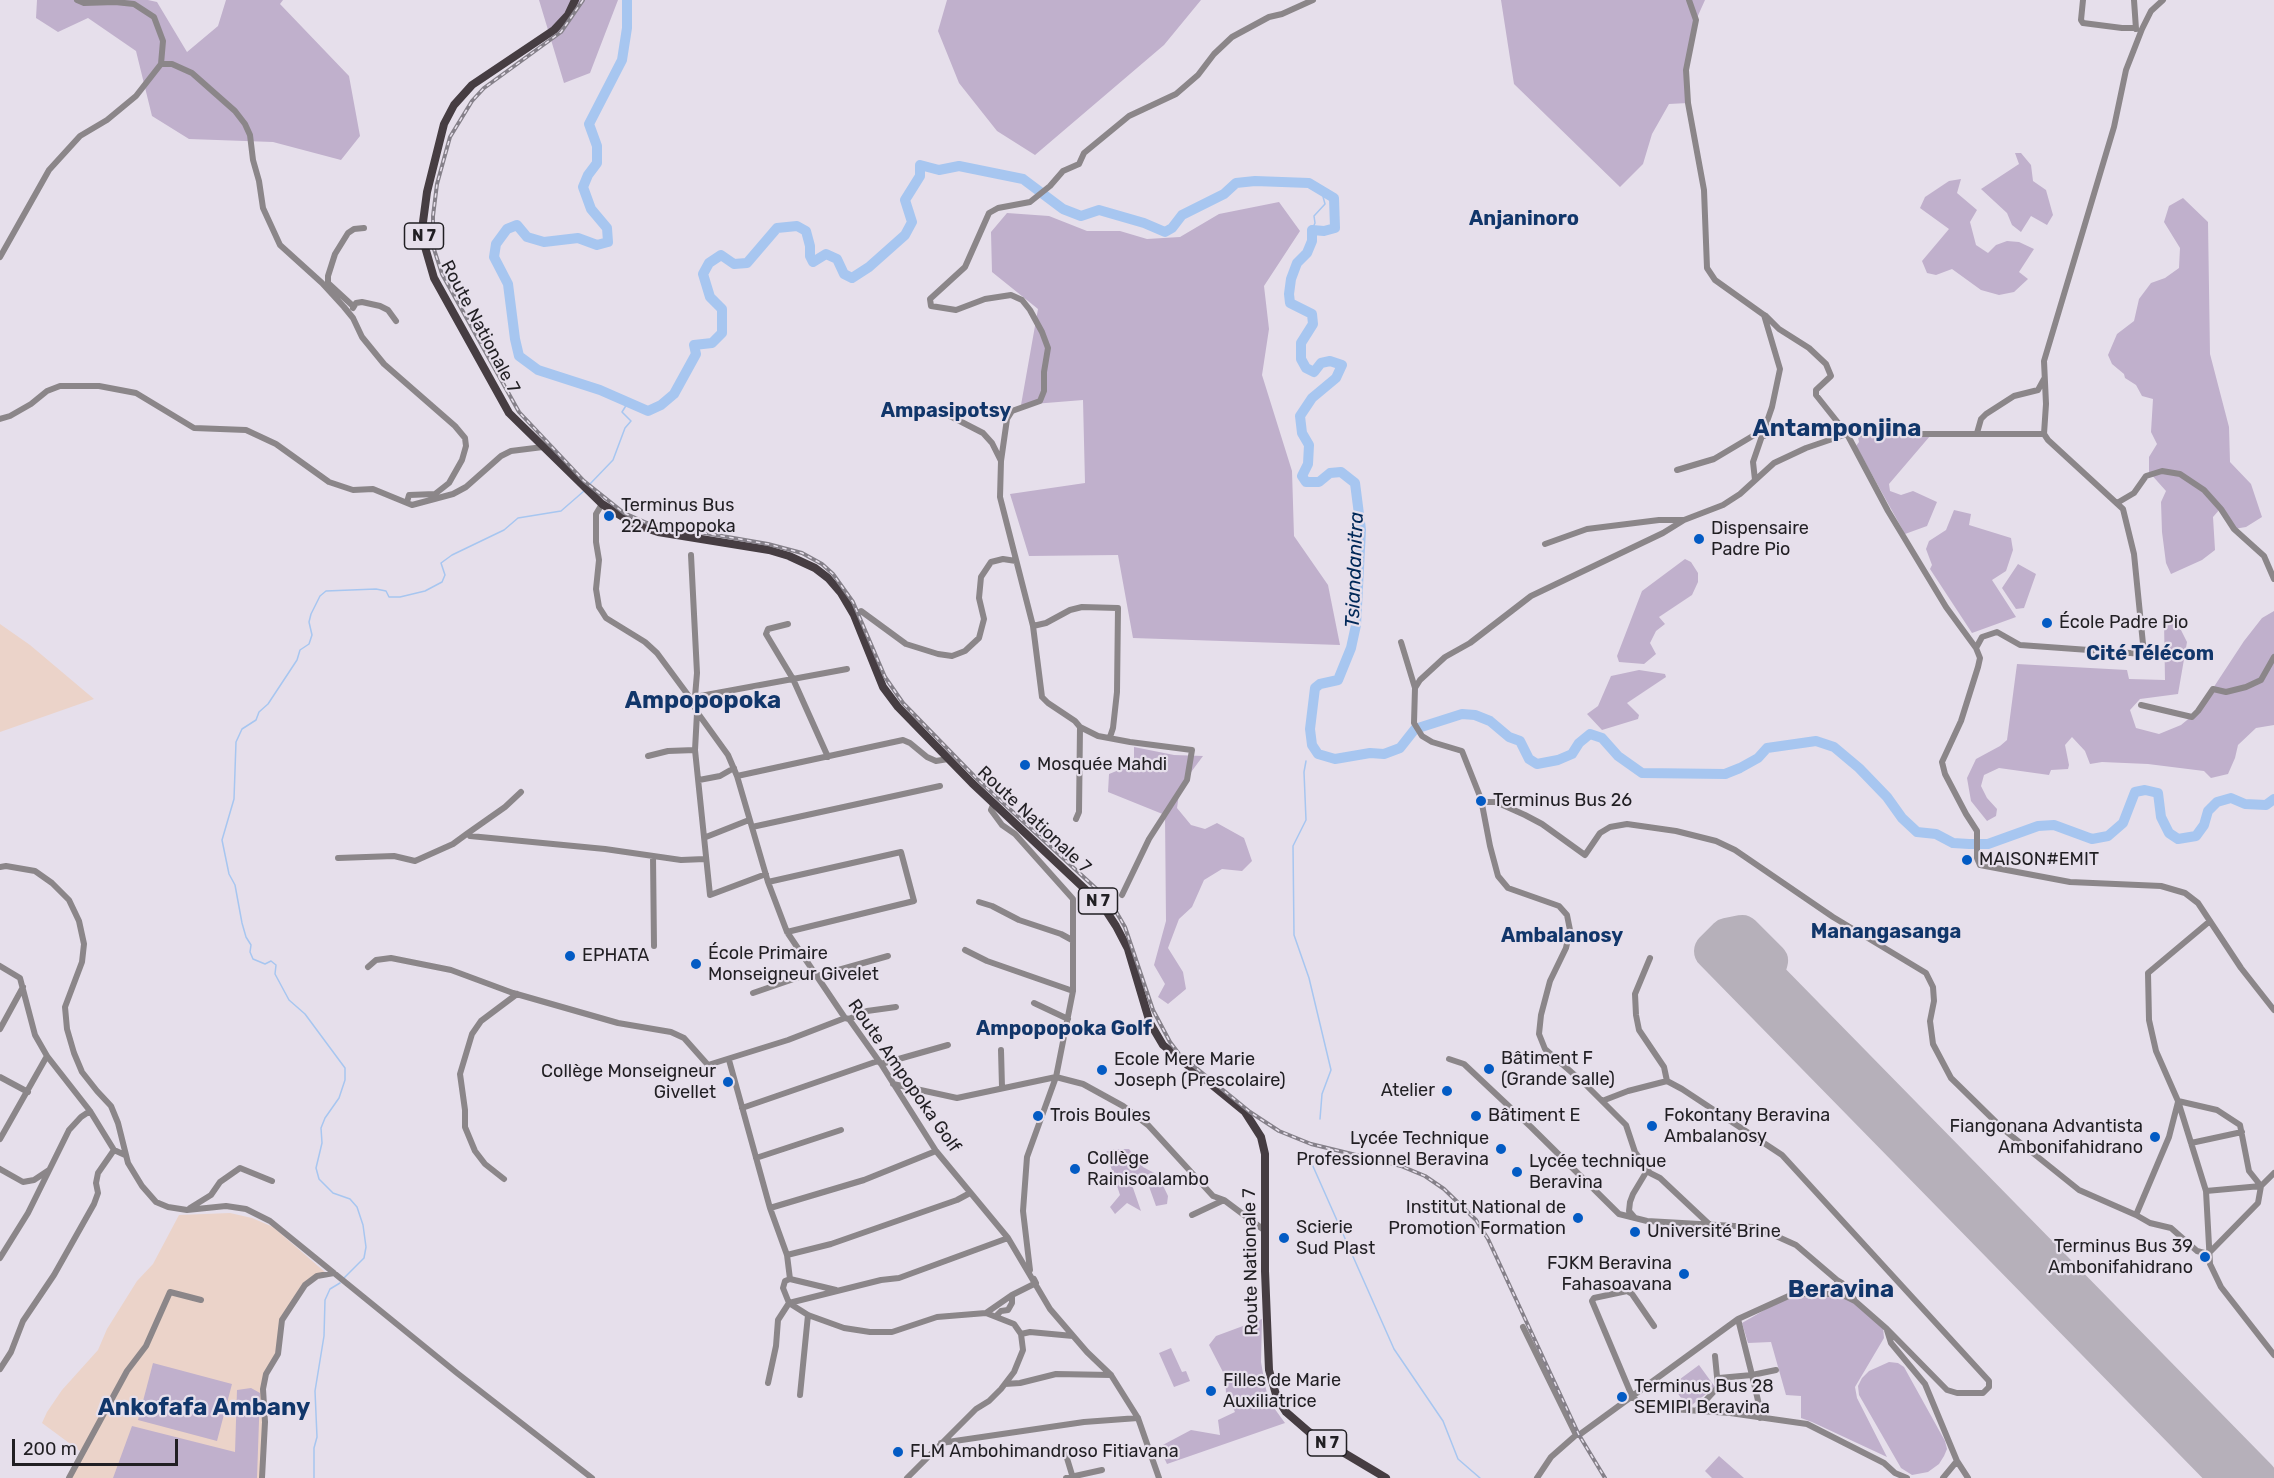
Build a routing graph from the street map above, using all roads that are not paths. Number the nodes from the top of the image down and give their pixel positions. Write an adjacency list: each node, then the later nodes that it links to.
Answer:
1 (575, 0): 24 (main road, Route Nationale 7 / N 7)
2 (1313, 0): 25 (street)
3 (1689, 0): 14 (street)
4 (2083, 0): 8 (street)
5 (2134, 0): 8 (street)
6 (2163, 0): 9 (street)
7 (82, 1): 10 (street)
8 (2136, 28): 9 (street)
9 (2138, 38): 17 (street)
10 (160, 64): 12 (street); 15 (street)
11 (364, 228): 13 (street)
12 (0, 256)
13 (352, 306): 15 (street); 16 (street)
14 (1764, 315): 21 (street); 23 (street)
15 (353, 318): 28 (street)
16 (396, 321)
17 (2044, 379): 20 (street); 22 (street)
18 (950, 416): 25 (street)
19 (0, 419): 28 (street)
20 (1977, 433): 21 (street); 22 (street)
21 (1847, 434): 27 (street); 42 (street)
22 (2044, 434): 29 (street)
23 (1764, 436): 26 (street); 27 (street)
24 (543, 447): 28 (street); 30 (main road, Route Nationale 7 / N 7)
25 (1001, 461): 36 (street)
26 (1677, 470)
27 (1755, 480): 32 (street)
28 (407, 502)
29 (2117, 503): 37 (street); 42 (street)
30 (602, 504): 38 (main road, Route Nationale 7 / N 7); 47 (street, Route Ampopoka Golf)
31 (1659, 520): 32 (street); 33 (street); 34 (street)
32 (1684, 520): 33 (street)
33 (1663, 533): 46 (street)
34 (1545, 544)
35 (691, 555): 47 (street)
36 (1016, 561): 38 (street); 40 (street)
37 (2274, 579)
38 (854, 615): 55 (main road, Route Nationale 7 / N 7)
39 (788, 624): 45 (street)
40 (1033, 626): 50 (street); 51 (street)
41 (1401, 642): 46 (street)
42 (1976, 648): 75 (street)
43 (2274, 657): 48 (street)
44 (847, 669): 45 (street)
45 (793, 678): 47 (street); 54 (street)
46 (1415, 688): 61 (street)
47 (693, 698): 49 (street, Route Ampopoka Golf)
48 (2141, 705)
49 (698, 712): 52 (street); 56 (street, Route Ampopoka Golf)
50 (1080, 727): 51 (street); 63 (street)
51 (1110, 737): 73 (street)
52 (695, 750): 53 (street); 58 (street)
53 (648, 756)
54 (828, 757): 55 (street); 57 (street)
55 (948, 759): 62 (main road, Route Nationale 7 / N 7)
56 (734, 768): 57 (street, Route Ampopoka Golf); 58 (street)
57 (737, 776): 64 (street, Route Ampopoka Golf)
58 (699, 780): 66 (street)
59 (940, 786): 64 (street)
60 (521, 792): 65 (street)
61 (1481, 802): 107 (street); 132 (street)
62 (994, 803): 77 (street); 135 (main road, Route Nationale 7 / N 7)
63 (1076, 819)
64 (751, 823): 66 (street); 71 (street, Route Ampopoka Golf)
65 (468, 833): 67 (street); 68 (street)
66 (706, 837): 69 (street)
67 (653, 856): 69 (street); 78 (street)
68 (338, 858)
69 (705, 859): 71 (street)
70 (0, 867): 117 (street)
71 (766, 874): 72 (street, Route Ampopoka Golf)
72 (768, 882): 76 (street, Route Ampopoka Golf); 76 (street)
73 (1122, 895)
74 (979, 903): 77 (street)
75 (2210, 921): 91 (street); 108 (street)
76 (787, 932): 84 (street, Route Ampopoka Golf)
77 (1072, 940): 86 (street)
78 (654, 946)
79 (965, 950): 86 (street)
80 (888, 956): 84 (street)
81 (1650, 958): 103 (street)
82 (0, 966): 85 (street)
83 (368, 967): 88 (street)
84 (816, 974): 87 (street); 92 (street, Route Ampopoka Golf)
85 (23, 987): 94 (street); 97 (street)
86 (1073, 991): 93 (street)
87 (753, 993)
88 (517, 994): 99 (street); 123 (street)
89 (1034, 1003): 93 (street)
90 (897, 1007): 92 (street)
91 (2274, 1010)
92 (847, 1019): 99 (street); 100 (street, Route Ampopoka Golf)
93 (1068, 1019): 102 (street)
94 (0, 1029)
95 (948, 1045): 100 (street)
96 (1001, 1050): 105 (street)
97 (47, 1056): 106 (street); 110 (street)
98 (1449, 1059): 133 (street)
99 (729, 1060): 109 (street)
100 (879, 1062): 104 (street, Route Ampopoka Golf); 109 (street)
101 (0, 1077): 106 (street)
102 (1056, 1077): 105 (street); 128 (street); 143 (street)
103 (1667, 1082): 107 (street); 156 (street)
104 (893, 1084): 105 (street); 116 (street, Route Ampopoka Golf)
105 (1002, 1087)
106 (28, 1092): 113 (street)
107 (1602, 1101): 120 (street)
108 (2178, 1101): 112 (street); 114 (street); 132 (street)
109 (742, 1108): 118 (street)
110 (90, 1111): 115 (street); 121 (street)
111 (841, 1130): 118 (street)
112 (2242, 1132): 114 (street); 125 (street)
113 (0, 1139)
114 (2191, 1143): 126 (street)
115 (114, 1150): 117 (street); 161 (street)
116 (936, 1151): 127 (street, Route Ampopoka Golf); 129 (street)
117 (125, 1155): 130 (street)
118 (756, 1158): 129 (street)
119 (0, 1169): 121 (street)
120 (1648, 1169): 133 (street); 134 (street)
121 (49, 1170): 139 (street)
122 (2274, 1173): 125 (street)
123 (504, 1179)
124 (272, 1181): 130 (street)
125 (2261, 1186): 126 (street); 137 (street)
126 (2206, 1191): 137 (street)
127 (970, 1192): 136 (street, Route Ampopoka Golf); 138 (street)
128 (1224, 1200): 131 (street); 135 (street)
129 (770, 1208): 138 (street)
130 (187, 1210): 140 (street)
131 (1192, 1215)
132 (2136, 1215): 137 (street)
133 (1635, 1218): 134 (street)
134 (1710, 1225): 142 (street)
135 (1264, 1230): 184 (main road, Route Nationale 7 / N 7)
136 (1008, 1238): 143 (street, Route Ampopoka Golf); 144 (street)
137 (2208, 1254): 159 (street)
138 (787, 1255): 141 (street)
139 (0, 1258)
140 (334, 1273): 180 (street); 181 (street)
141 (790, 1279): 144 (street); 149 (street)
142 (1837, 1280): 145 (street); 148 (street)
143 (1036, 1283): 146 (street); 158 (street)
144 (838, 1291): 149 (street)
145 (1832, 1294): 148 (street); 153 (street)
146 (1012, 1295): 150 (street); 152 (street)
147 (201, 1300): 179 (street)
148 (1855, 1301): 156 (street)
149 (789, 1303): 151 (street); 166 (street)
150 (986, 1313): 151 (street); 152 (street)
151 (807, 1315): 168 (street)
152 (999, 1318): 157 (street)
153 (1738, 1319): 164 (street); 169 (street)
154 (1654, 1326): 169 (street)
155 (1523, 1327): 173 (street)
156 (1887, 1329): 176 (street)
157 (1022, 1334): 158 (street); 167 (street)
158 (1074, 1336): 163 (street)
159 (2274, 1355)
160 (1715, 1356): 165 (street)
161 (0, 1369)
162 (1776, 1370): 164 (street)
163 (1111, 1375): 167 (street); 172 (street)
164 (1752, 1375): 165 (street); 171 (street)
165 (1719, 1378): 170 (street)
166 (768, 1383)
167 (1005, 1384): 174 (street)
168 (801, 1395)
169 (1632, 1396): 170 (street); 173 (street)
170 (1697, 1410): 171 (street)
171 (1760, 1418): 186 (street)
172 (1138, 1419): 174 (street); 183 (street)
173 (1576, 1435): 185 (street)
174 (941, 1443): 182 (street)
175 (1066, 1455): 178 (street)
176 (1957, 1461): 187 (street); 188 (street)
177 (1102, 1470): 178 (street)
178 (1071, 1477)
179 (69, 1478)
180 (262, 1478)
181 (592, 1478)
182 (907, 1478)
183 (1159, 1478)
184 (1386, 1478)
185 (1537, 1478)
186 (1907, 1478)
187 (1943, 1478)
188 (1968, 1478)

